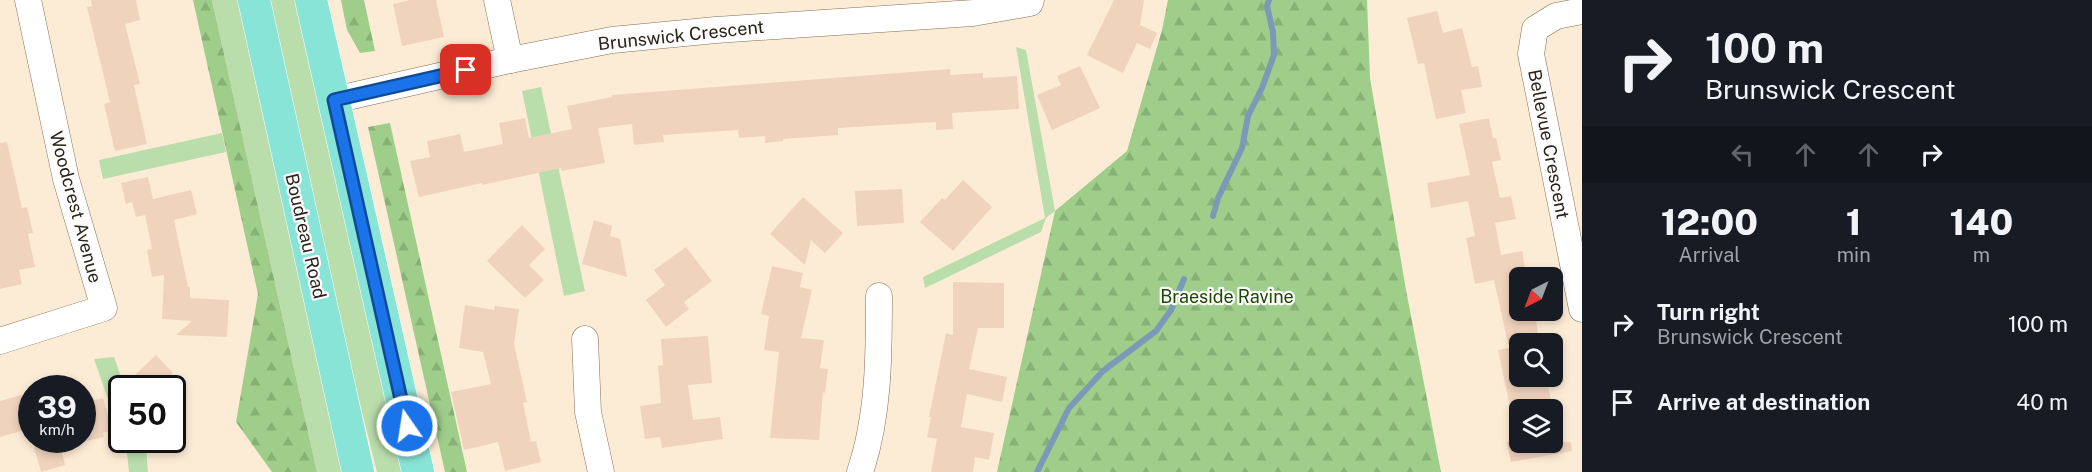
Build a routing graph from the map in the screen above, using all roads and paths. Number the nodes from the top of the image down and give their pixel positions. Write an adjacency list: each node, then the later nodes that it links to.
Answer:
1 (28, 0): 12 (street, Woodcrest Avenue)
2 (254, 0): 13 (main road, Boudreau Road)
3 (311, 0): 8 (main road)
4 (497, 0): 7 (street)
5 (1031, 0): 7 (street, Brunswick Crescent)
6 (1582, 11): 10 (street, Bellevue Crescent)
7 (510, 60): 8 (street, Brunswick Crescent)
8 (334, 100): 14 (main road)
9 (879, 296): 16 (street)
10 (1582, 309)
11 (585, 339): 15 (street)
12 (0, 341)
13 (358, 472)
14 (418, 472)
15 (601, 472)
16 (860, 472)

